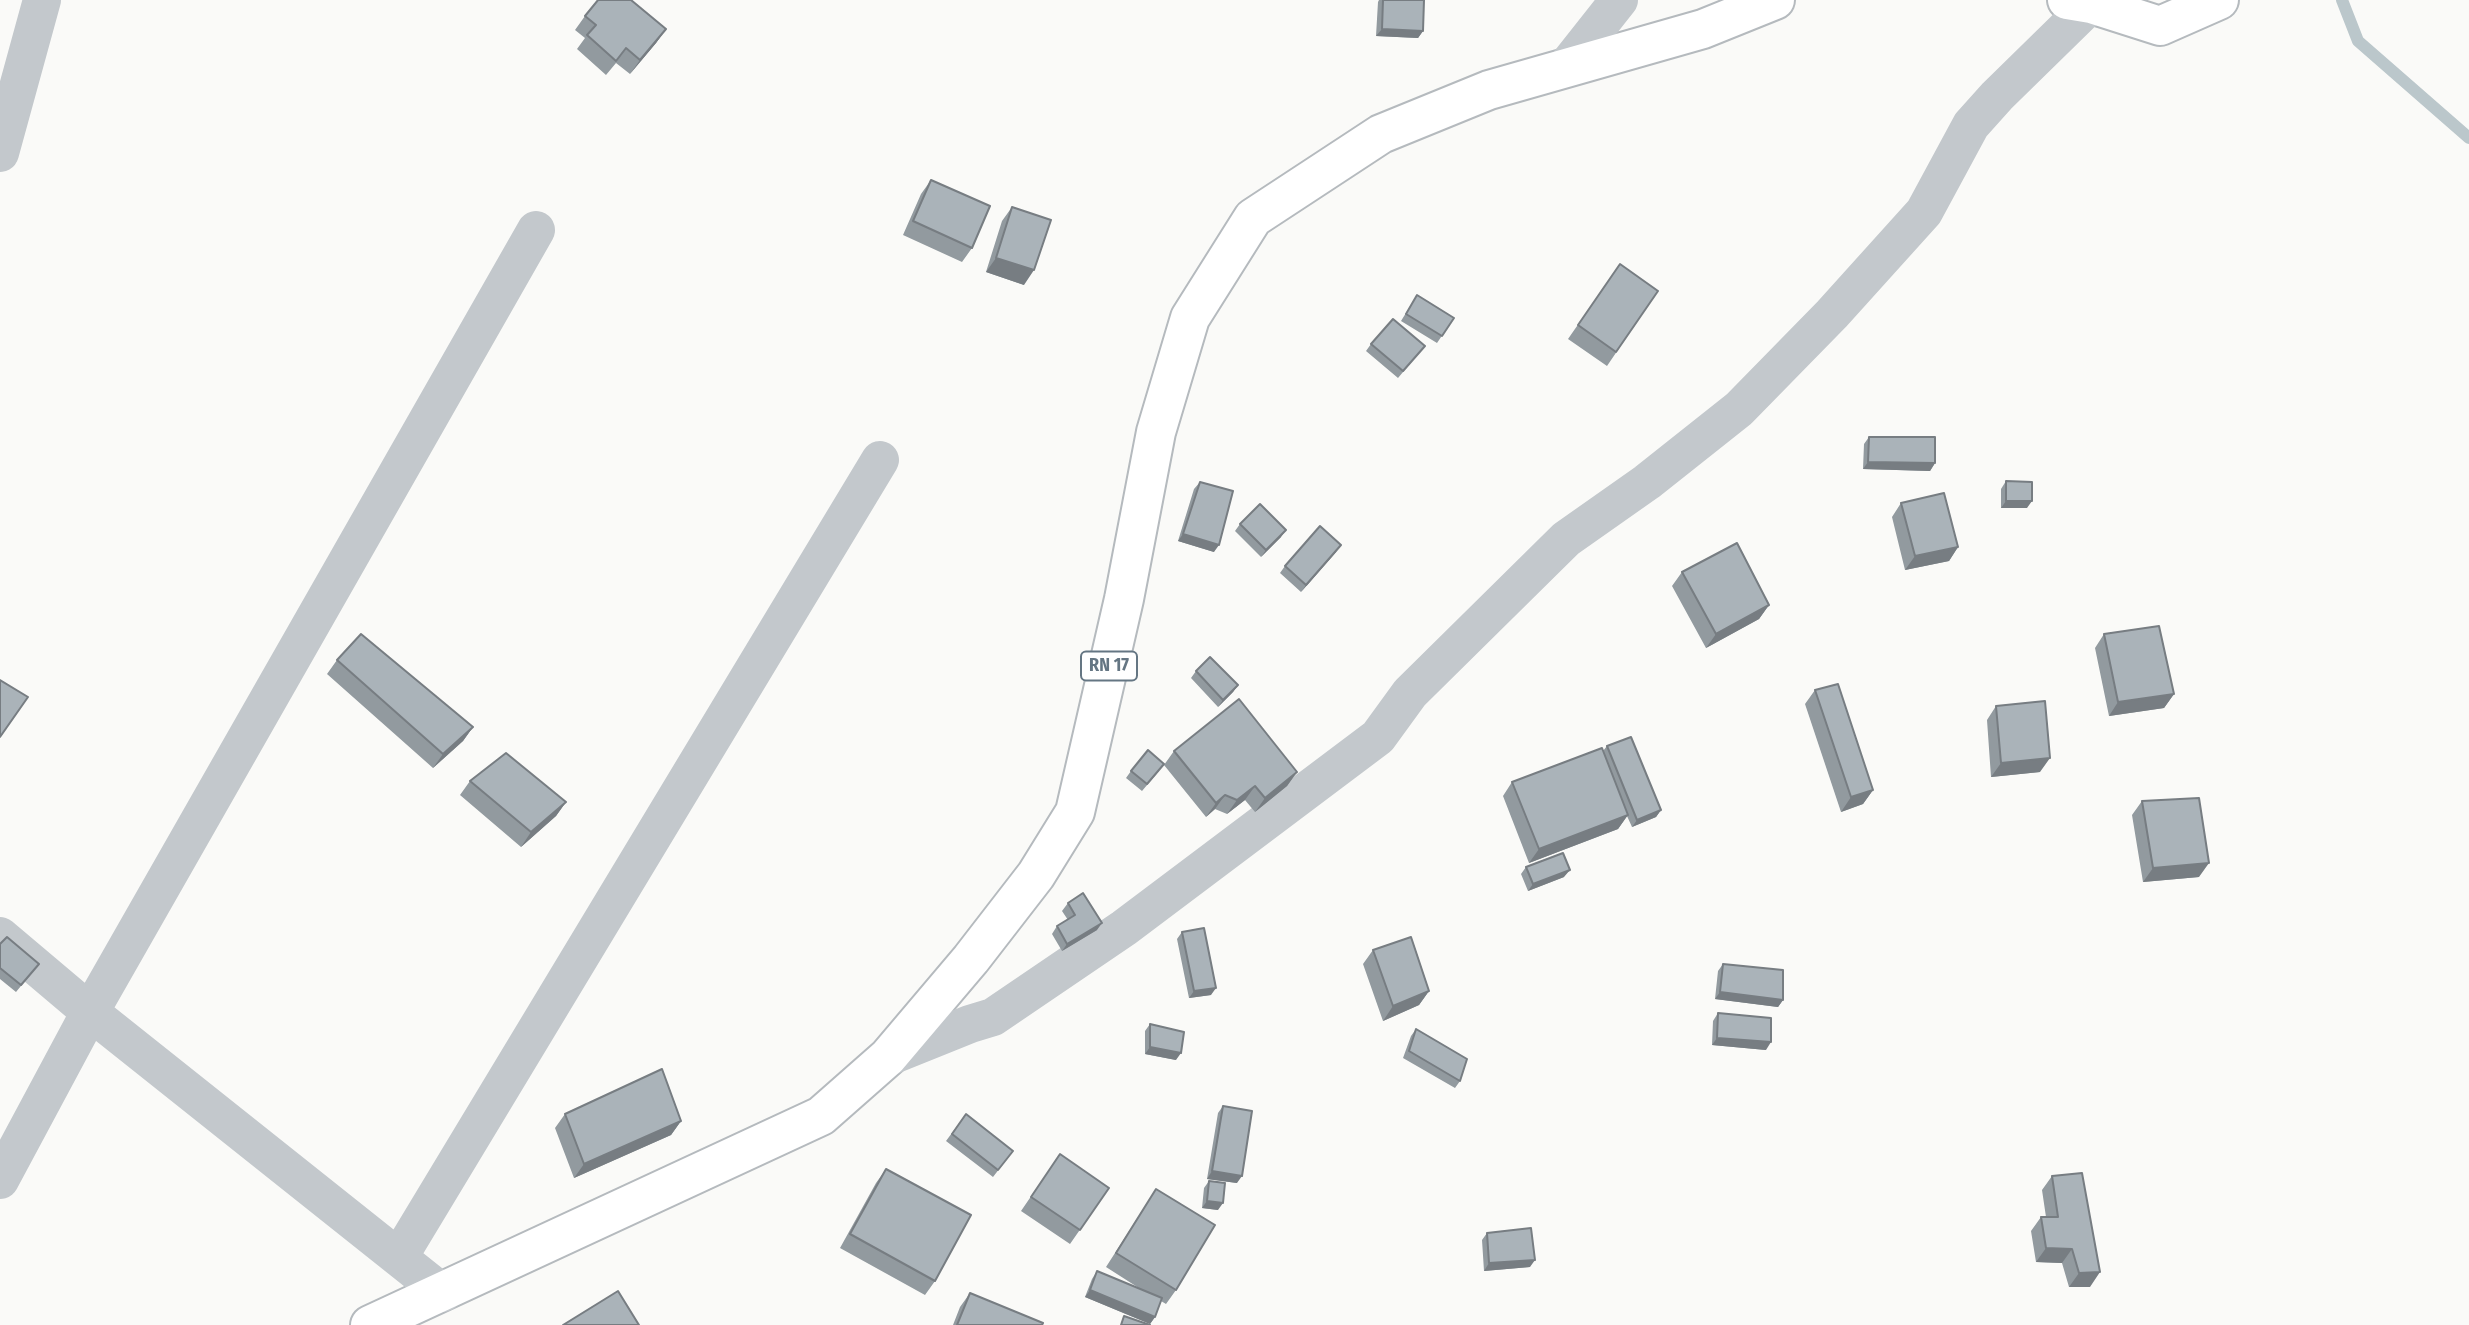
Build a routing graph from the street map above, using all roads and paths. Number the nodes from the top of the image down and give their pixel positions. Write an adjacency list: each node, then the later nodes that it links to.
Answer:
1 (42, 0): 7 (street)
2 (1619, 0): 6 (street)
3 (1775, 0): 6 (main road, RN 17)
4 (2219, 0): 5 (main road)
5 (2079, 2): 12 (street)
6 (1566, 67): 12 (main road, RN 17)
7 (0, 153)
8 (536, 230): 11 (street)
9 (880, 460): 14 (street)
10 (0, 936): 11 (street)
11 (90, 1012): 13 (street); 14 (street)
12 (888, 1057): 15 (main road, RN 17)
13 (0, 1180)
14 (398, 1257): 15 (street)
15 (443, 1293): 16 (main road, RN 17)
16 (370, 1325)

